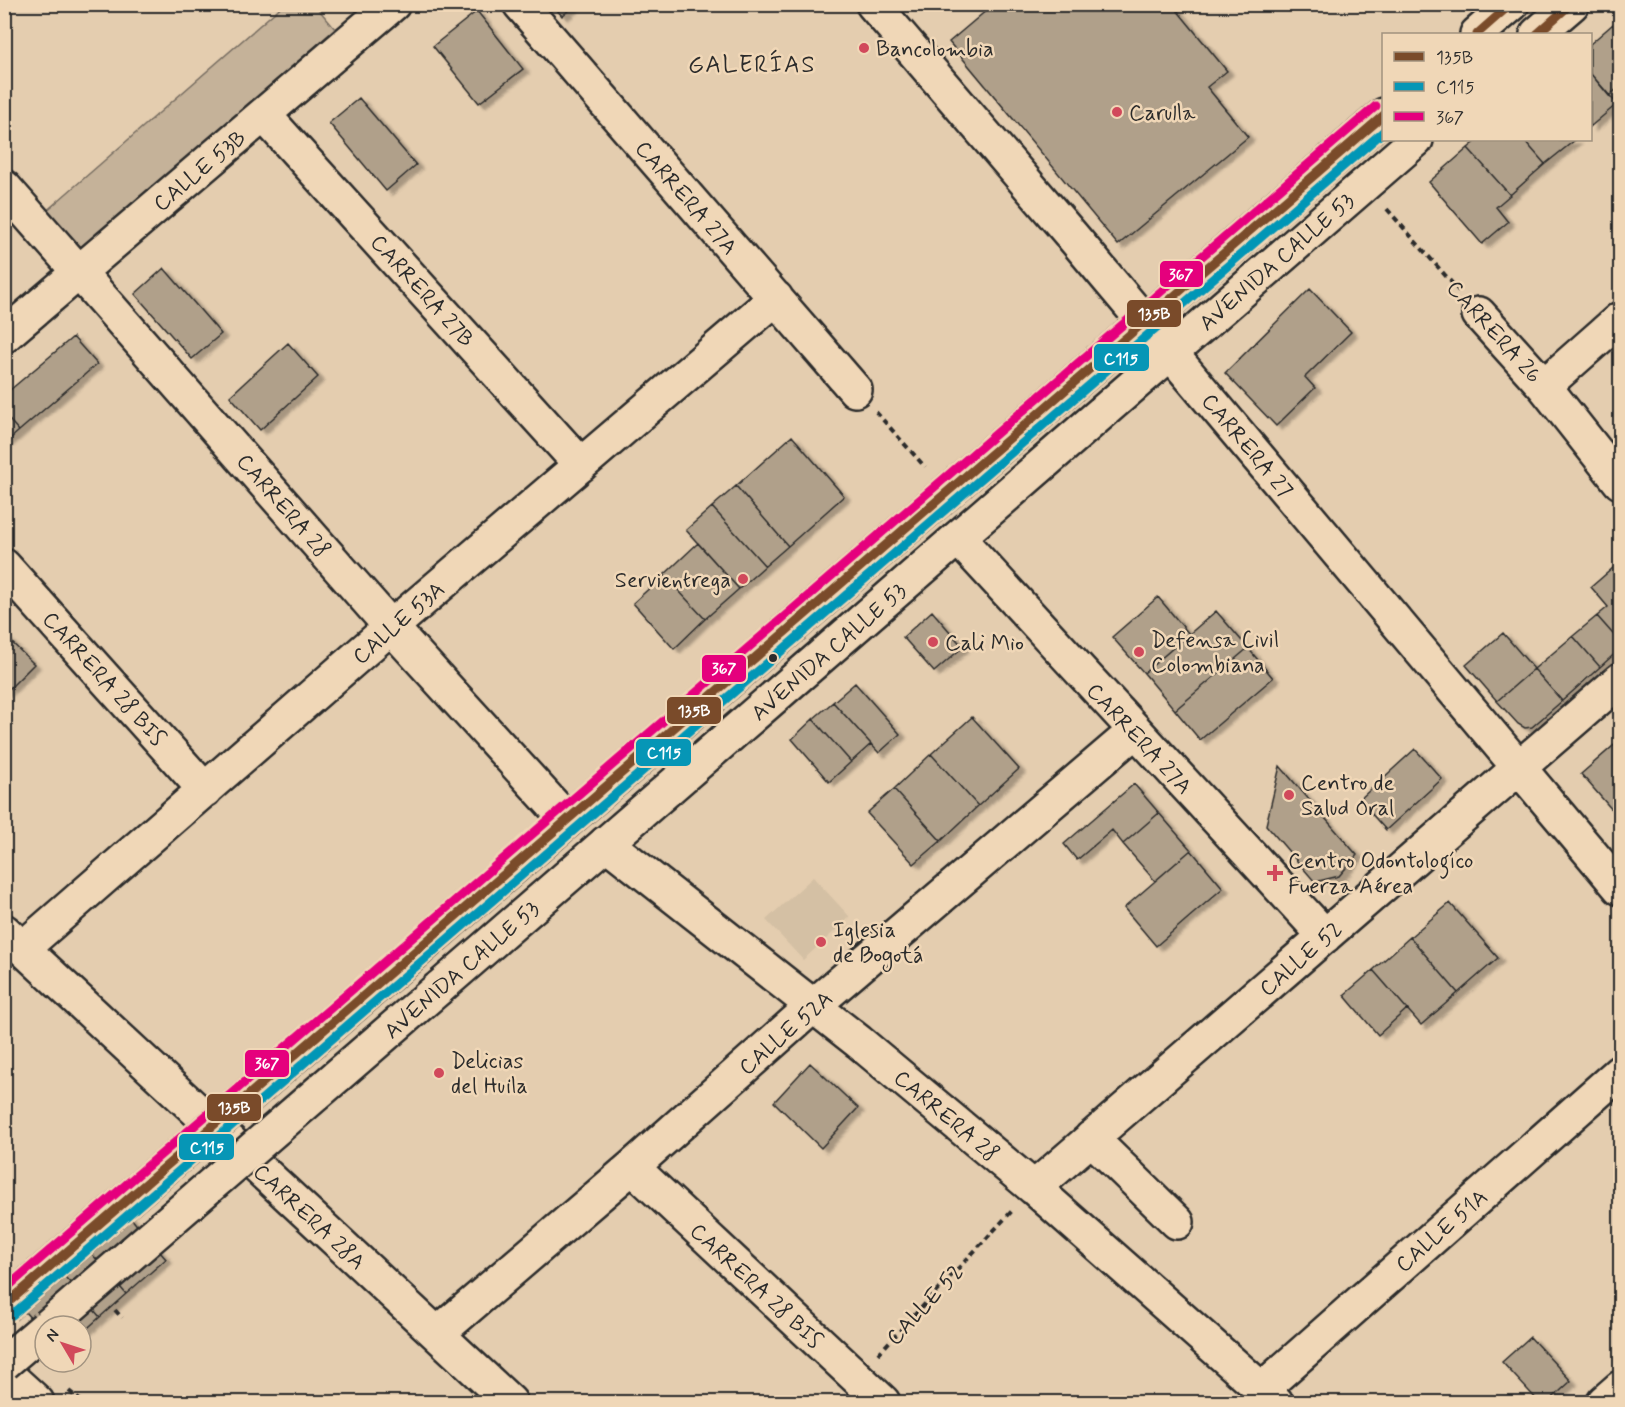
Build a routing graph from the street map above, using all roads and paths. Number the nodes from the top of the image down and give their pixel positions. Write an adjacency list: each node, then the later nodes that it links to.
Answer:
1 (520, 4): 14 (main road, CARRERA 27A)
2 (873, 4): 17 (main road, CARRERA 27)
3 (1572, 4): 7 (main road)
4 (1508, 6): 6 (main road)
5 (385, 7): 8 (main road, CALLE 53B)
6 (1478, 33)
7 (1538, 33)
8 (264, 115): 13 (main road, CALLE 53B); 22 (main road, CARRERA 27B)
9 (1382, 116): 17 (main road, AVENIDA CALLE 53)
10 (1415, 141): 11 (main road, AVENIDA CALLE 53)
11 (1365, 184): 15 (path, CARRERA 26); 19 (main road, AVENIDA CALLE 53)
12 (4, 187): 13 (main road, CARRERA 28)
13 (79, 273): 18 (main road, CALLE 53B); 27 (main road, CARRERA 28)
14 (776, 298): 21 (main road, CARRERA 27A); 22 (main road, CALLE 53A)
15 (1479, 314): 20 (main road, CARRERA 26)
16 (1620, 319): 20 (main road)
17 (1144, 322): 19 (main road, CARRERA 27); 24 (main road, AVENIDA CALLE 53)
18 (4, 336)
19 (1170, 353): 25 (main road, AVENIDA CALLE 53); 30 (main road, CARRERA 27)
20 (1544, 386): 23 (main road, CARRERA 26)
21 (855, 390): 24 (path)
22 (581, 465): 27 (main road, CALLE 53A)
23 (1620, 482)
24 (948, 492): 32 (main road, AVENIDA CALLE 53)
25 (957, 538): 29 (main road, CARRERA 27A); 33 (main road, AVENIDA CALLE 53)
26 (4, 566): 31 (main road, CARRERA 28 BIS)
27 (391, 627): 31 (main road, CALLE 53A); 32 (main road, CARRERA 28)
28 (1620, 680): 30 (main road, CALLE 52)
29 (1134, 732): 35 (main road, CARRERA 27A); 37 (main road, CALLE 52A)
30 (1519, 768): 34 (main road, CARRERA 27); 35 (main road, CALLE 52)
31 (205, 790): 36 (main road, CALLE 53A)
32 (567, 820): 43 (main road, AVENIDA CALLE 53, bridge)
33 (606, 843): 37 (main road, CARRERA 28); 44 (main road, AVENIDA CALLE 53, bridge)
34 (1620, 888)
35 (1325, 936): 39 (main road, CALLE 52)
36 (14, 940): 45 (main road, CARRERA 28A)
37 (813, 1006): 40 (main road, CALLE 52A); 41 (main road, CARRERA 28)
38 (1620, 1072): 51 (main road, CALLE 51A)
39 (1092, 1138): 41 (main road, CALLE 52); 42 (main road)
40 (632, 1167): 45 (main road, CALLE 52A); 49 (main road, CARRERA 28 BIS)
41 (1026, 1196): 49 (path, CALLE 52); 51 (main road, CARRERA 28)
42 (1178, 1222)
43 (4, 1305)
44 (61, 1314)
45 (437, 1334): 53 (main road, CARRERA 28A)
46 (33, 1338): 47 (main road, AVENIDA CALLE 53, bridge)
47 (4, 1363)
48 (4, 1372): 52 (main road)
49 (856, 1377): 54 (main road, CARRERA 28 BIS)
50 (1620, 1388): 55 (main road)
51 (1269, 1396)
52 (37, 1402)
53 (510, 1402)
54 (883, 1402)
55 (1604, 1402)

